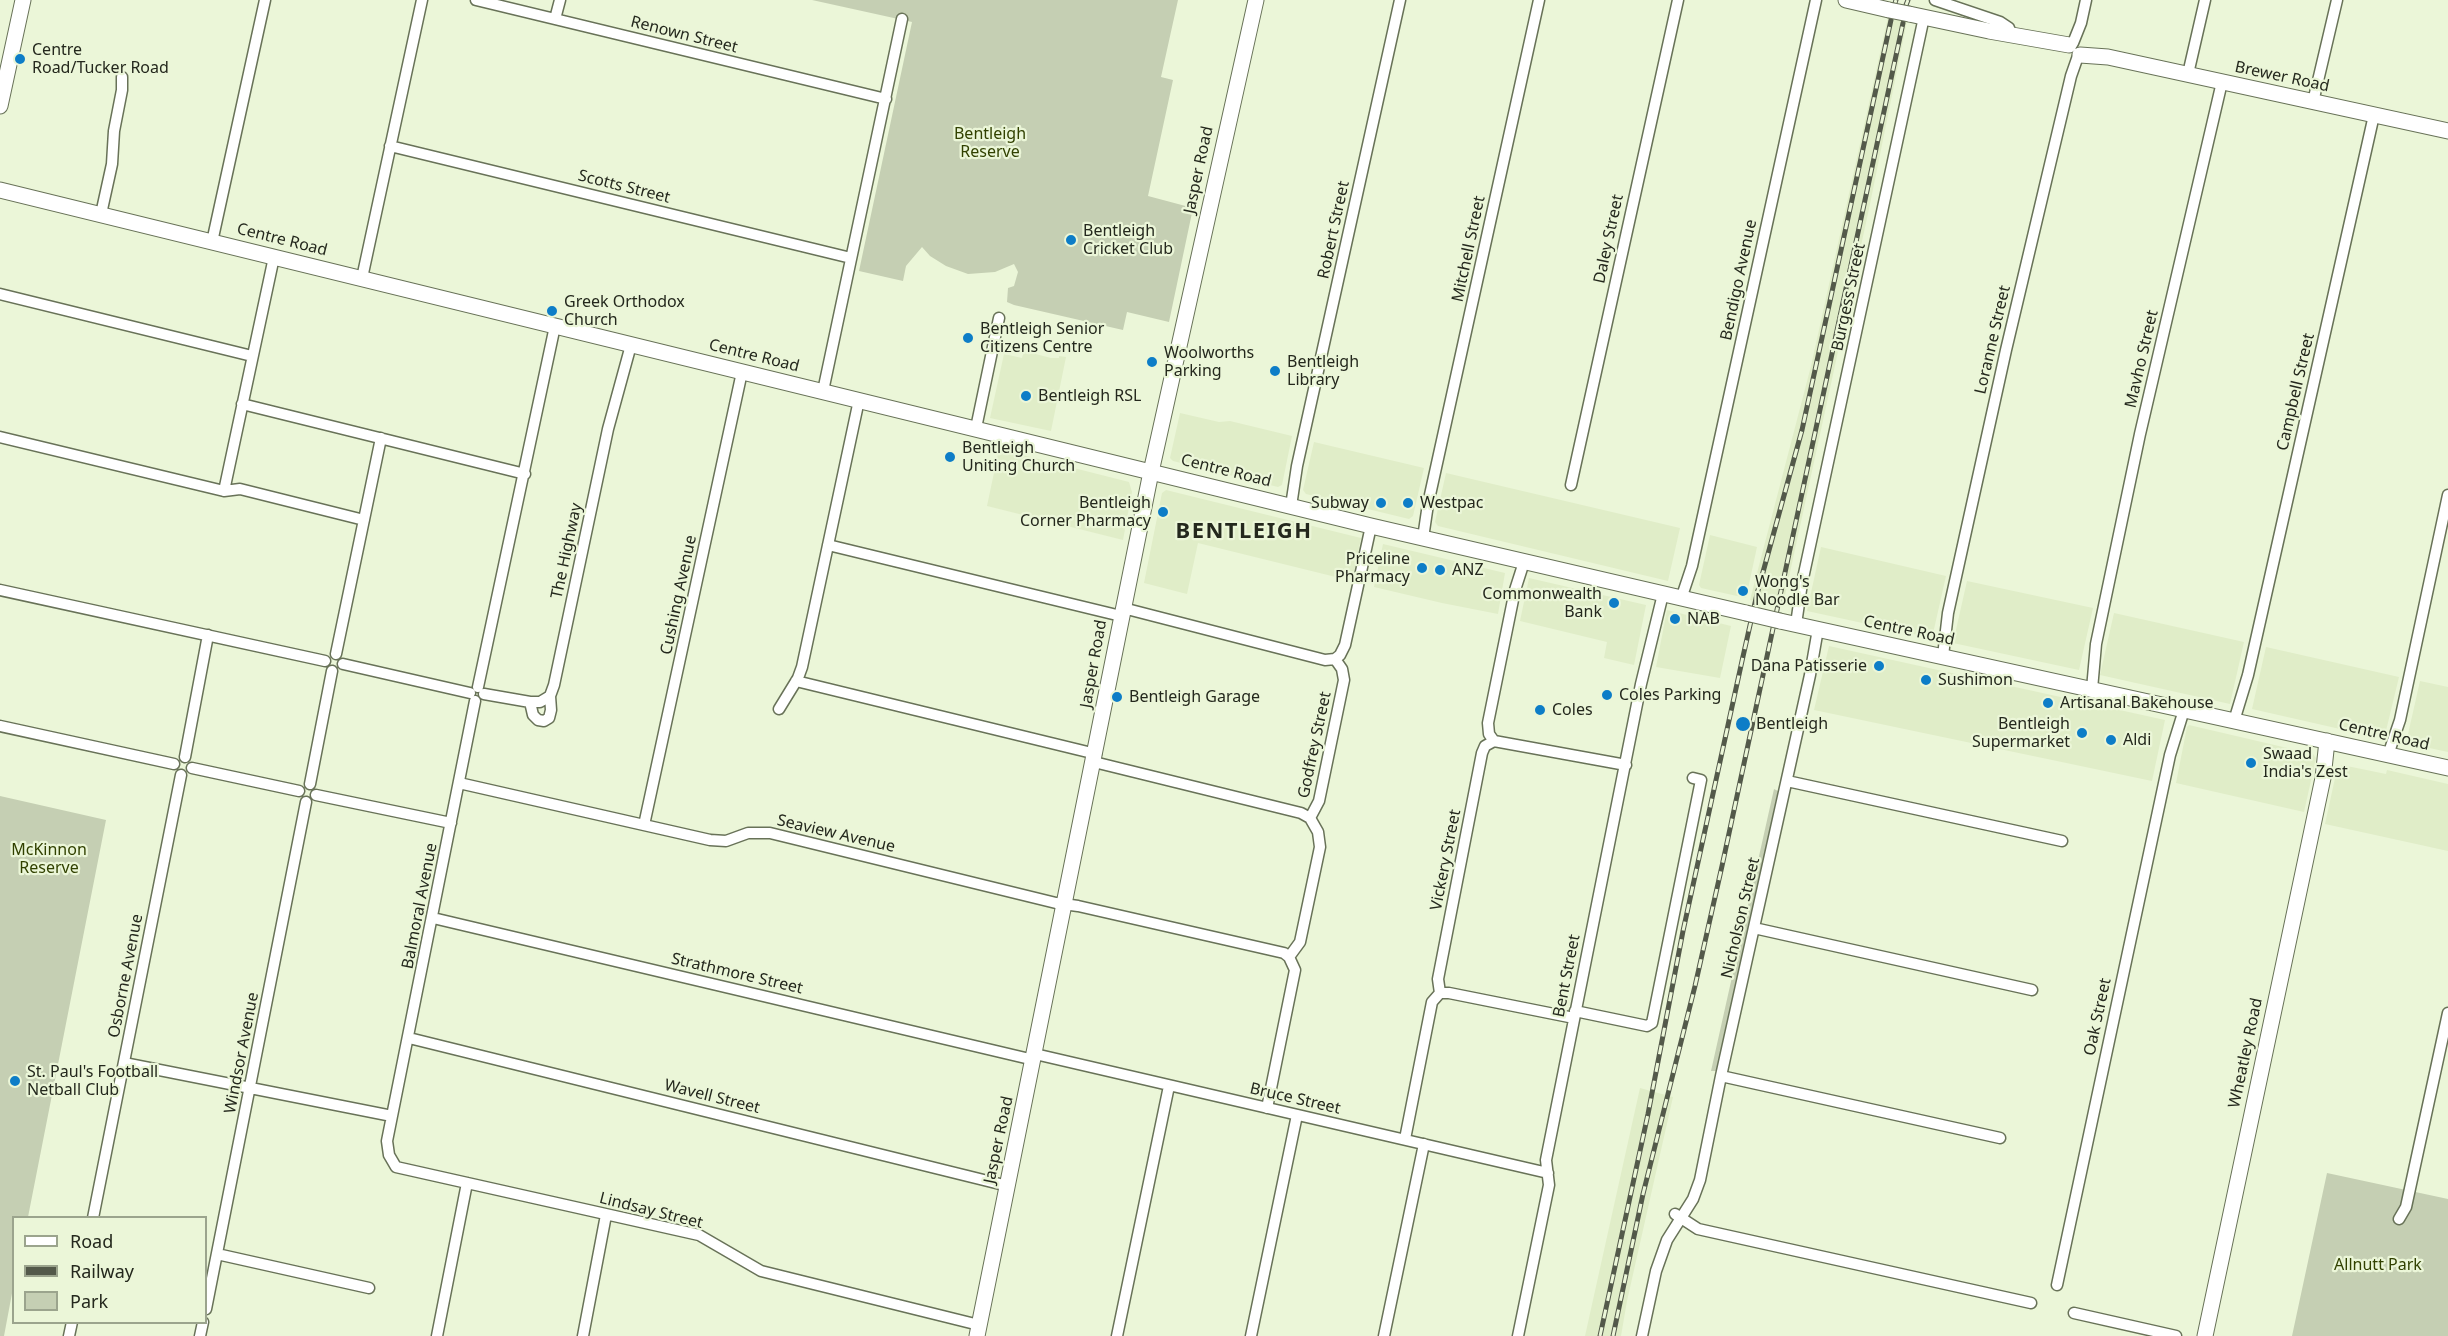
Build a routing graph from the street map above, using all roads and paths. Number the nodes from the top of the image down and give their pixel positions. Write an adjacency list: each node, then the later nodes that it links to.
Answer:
1 (23, 0): 26 (main road)
2 (266, 0): 32 (street)
3 (422, 0): 29 (street)
4 (476, 0): 17 (street, Renown Street)
5 (560, 0): 17 (street)
6 (1256, 0): 48 (main road, Jasper Road)
7 (1400, 0): 53 (street, Robert Street)
8 (1539, 0): 56 (street, Mitchell Street)
9 (1678, 0): 50 (street, Daley Street)
10 (1816, 0): 61 (street, Bendigo Avenue)
11 (1846, 0): 16 (main road, Brewer Road, bridge)
12 (1935, 0): 19 (street)
13 (2086, 0): 20 (street, Loranne Street)
14 (2205, 0): 21 (street)
15 (2337, 0): 25 (street)
16 (1916, 16): 19 (main road, Brewer Road); 63 (street, Burgess Street)
17 (555, 19): 24 (street, Renown Street)
18 (902, 19): 24 (street)
19 (2011, 35): 20 (main road, Brewer Road)
20 (2075, 50): 21 (main road, Brewer Road); 67 (street, Loranne Street)
21 (2188, 74): 23 (main road, Brewer Road)
22 (122, 77): 31 (street)
23 (2222, 82): 25 (main road, Brewer Road); 73 (street, Mavho Street)
24 (886, 99): 34 (street)
25 (2313, 102): 27 (main road, Brewer Road)
26 (0, 106)
27 (2374, 115): 28 (main road, Brewer Road); 79 (street, Campbell Street)
28 (2448, 131)
29 (390, 146): 34 (street, Scotts Street); 35 (street)
30 (0, 190): 31 (main road, Centre Road)
31 (101, 214): 32 (main road, Centre Road)
32 (212, 242): 33 (main road, Centre Road)
33 (274, 257): 35 (main road, Centre Road); 40 (street)
34 (851, 258): 42 (street)
35 (362, 278): 38 (main road, Centre Road)
36 (0, 294): 40 (street)
37 (999, 318): 45 (street)
38 (555, 326): 39 (main road, Centre Road); 49 (street, Balmoral Avenue)
39 (631, 345): 41 (main road, Centre Road); 75 (street, The Highway)
40 (252, 356): 44 (street)
41 (742, 372): 42 (main road, Centre Road); 100 (street, Cushing Avenue)
42 (823, 391): 43 (main road, Centre Road)
43 (859, 400): 45 (main road, Centre Road); 57 (street)
44 (242, 404): 47 (street); 51 (street)
45 (976, 428): 48 (main road, Centre Road)
46 (0, 437): 51 (street)
47 (381, 438): 49 (street); 54 (street)
48 (1151, 472): 53 (main road, Centre Road); 62 (main road, Jasper Road)
49 (525, 474): 74 (street, Balmoral Avenue)
50 (1570, 485)
51 (224, 491): 54 (street)
52 (2448, 495): 83 (street)
53 (1288, 505): 55 (main road, Centre Road)
54 (364, 520): 66 (street)
55 (1371, 526): 56 (main road, Centre Road); 68 (street)
56 (1420, 537): 58 (main road, Centre Road)
57 (828, 545): 62 (street); 72 (street)
58 (1521, 561): 60 (main road, Centre Road); 81 (street)
59 (0, 590): 65 (street)
60 (1660, 594): 61 (main road, Centre Road); 87 (street, Bent Street)
61 (1684, 599): 63 (main road, Centre Road, bridge)
62 (1122, 612): 68 (street); 85 (main road, Jasper Road)
63 (1789, 623): 64 (main road, Centre Road)
64 (1821, 630): 67 (main road, Centre Road); 92 (street, Nicholson Street)
65 (208, 635): 69 (street); 84 (street)
66 (336, 654): 69 (street); 70 (street)
67 (1939, 655): 73 (main road, Centre Road)
68 (1335, 659): 98 (street, Godfrey Street)
69 (326, 660): 71 (street)
70 (343, 664): 71 (street); 74 (street)
71 (332, 671): 94 (street)
72 (796, 681): 77 (street); 85 (street)
73 (2087, 688): 78 (main road, Centre Road)
74 (476, 694): 76 (street); 93 (street, Balmoral Avenue)
75 (550, 696): 76 (street); 76 (street, The Highway)
76 (530, 702)
77 (779, 709)
78 (2180, 709): 79 (main road, Centre Road); 130 (street, Oak Street)
79 (2237, 721): 82 (main road, Centre Road)
80 (0, 726): 86 (street)
81 (1494, 741): 87 (street); 107 (street, Vickery Street)
82 (2331, 742): 83 (main road, Centre Road); 144 (main road, Wheatley Road)
83 (2392, 756): 89 (main road, Centre Road)
84 (185, 757): 86 (street); 88 (street)
85 (1095, 758): 98 (street); 102 (main road, Jasper Road)
86 (174, 764): 90 (street)
87 (1626, 765): 109 (street, Bent Street)
88 (192, 768): 90 (street); 95 (street)
89 (2448, 768)
90 (181, 775): 112 (street, Osborne Avenue)
91 (1693, 778): 109 (street)
92 (1787, 781): 101 (street); 104 (street, Nicholson Street)
93 (459, 783): 99 (street, Balmoral Avenue); 100 (street, Seaview Avenue)
94 (310, 784): 95 (street); 96 (street)
95 (299, 791): 97 (street)
96 (316, 795): 97 (street); 99 (street)
97 (306, 802): 115 (street, Windsor Avenue)
98 (1310, 818): 105 (street, Godfrey Street)
99 (451, 823): 103 (street, Balmoral Avenue)
100 (645, 825): 102 (street, Seaview Avenue)
101 (2062, 841)
102 (1065, 904): 105 (street, Seaview Avenue); 111 (main road, Jasper Road)
103 (433, 918): 110 (street, Balmoral Avenue); 111 (street, Strathmore Street)
104 (1754, 928): 106 (street); 113 (street, Nicholson Street)
105 (1289, 957): 116 (street)
106 (2032, 990)
107 (1440, 993): 109 (street); 120 (street, Vickery Street)
108 (2448, 1012): 128 (street)
109 (1575, 1014): 122 (street, Bent Street)
110 (409, 1038): 118 (street, Balmoral Avenue); 124 (street, Wavell Street)
111 (1035, 1057): 114 (street, Bruce Street); 124 (main road, Jasper Road)
112 (124, 1063): 115 (street); 126 (street, Osborne Avenue)
113 (1721, 1076): 119 (street); 127 (street, Nicholson Street)
114 (1169, 1086): 116 (street, Bruce Street); 138 (street)
115 (250, 1088): 118 (street); 129 (street, Windsor Avenue)
116 (1267, 1108): 117 (street, Bruce Street)
117 (1297, 1115): 120 (street, Bruce Street); 139 (street)
118 (392, 1116): 123 (street, Lindsay Street)
119 (2000, 1138)
120 (1405, 1139): 121 (street, Bruce Street)
121 (1424, 1144): 122 (street, Bruce Street); 140 (street)
122 (1548, 1173): 141 (street, Bent Street)
123 (467, 1183): 125 (street, Lindsay Street); 136 (street)
124 (1008, 1185): 135 (main road, Jasper Road)
125 (606, 1215): 135 (street, Lindsay Street); 137 (street)
126 (93, 1216)
127 (1677, 1216): 132 (street); 142 (street, Nicholson Street)
128 (2399, 1219)
129 (216, 1254): 131 (street); 133 (street, Windsor Avenue)
130 (2056, 1285)
131 (369, 1288)
132 (2031, 1303)
133 (207, 1304)
134 (2074, 1313): 143 (street)
135 (978, 1331)
136 (437, 1336)
137 (583, 1336)
138 (1117, 1336)
139 (1251, 1336)
140 (1384, 1336)
141 (1518, 1336)
142 (1642, 1336)
143 (2176, 1336)
144 (2205, 1336)

